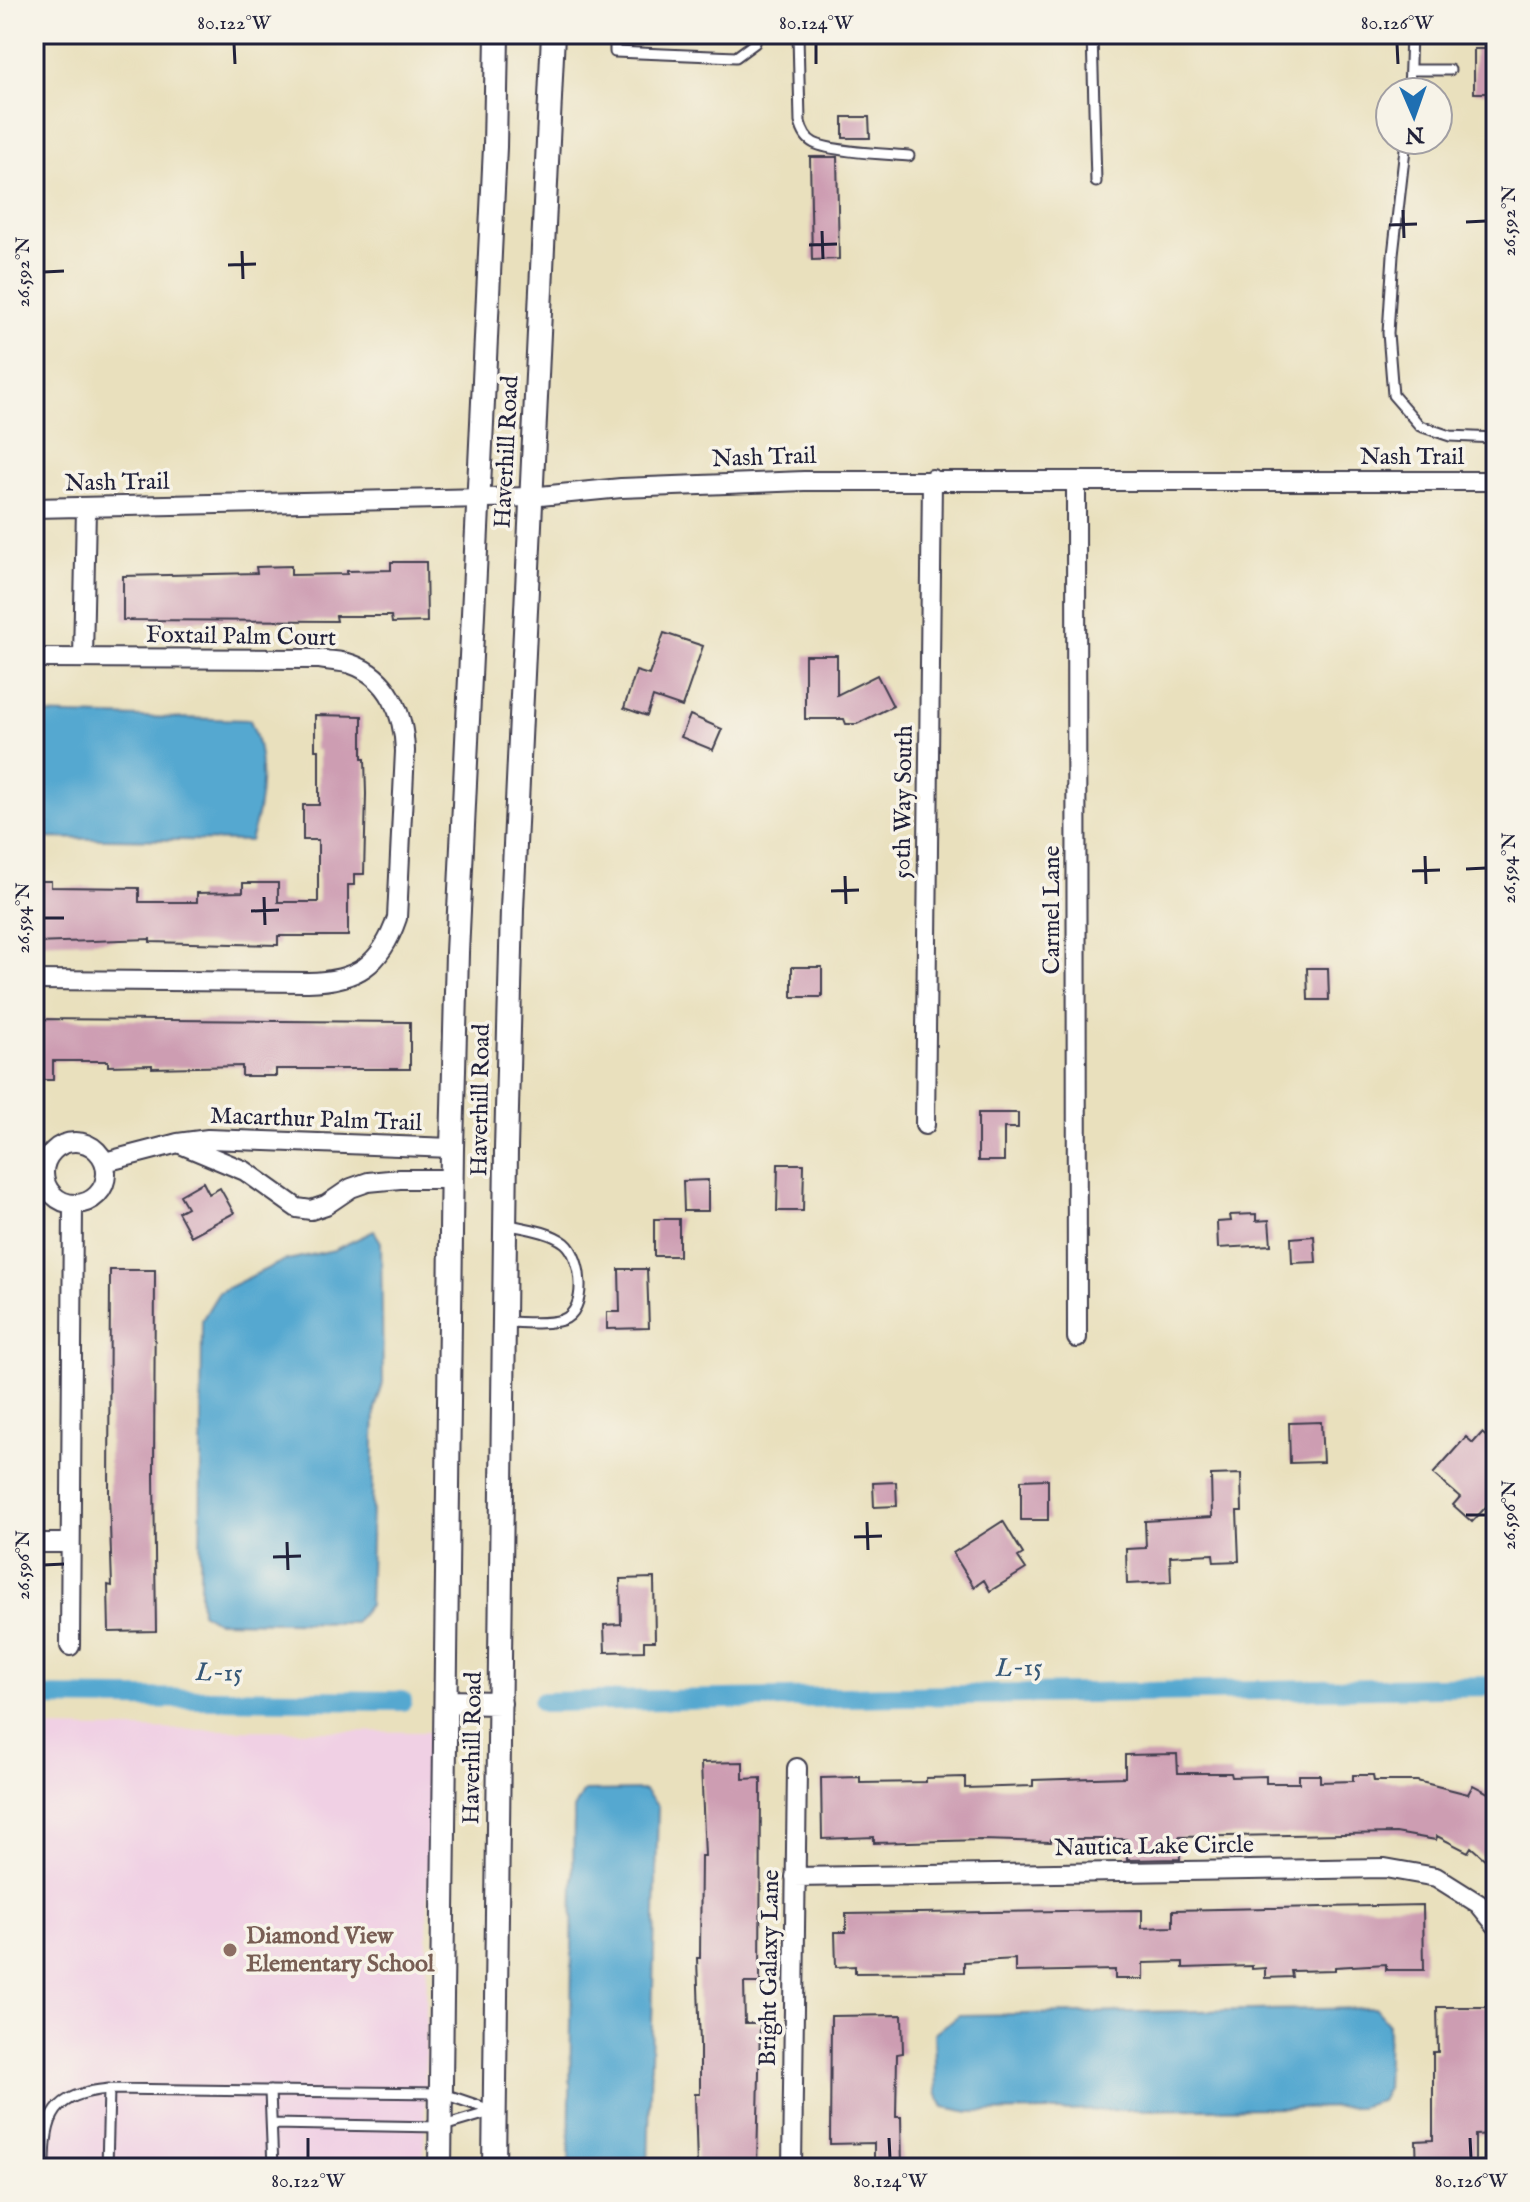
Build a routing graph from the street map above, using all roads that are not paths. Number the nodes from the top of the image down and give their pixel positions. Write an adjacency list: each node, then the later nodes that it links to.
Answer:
1 (497, 34): 19 (street, Haverhill Road)
2 (553, 34): 18 (street, Haverhill Road)
3 (615, 34): 4 (lane)
4 (755, 34)
5 (798, 34): 11 (lane)
6 (1092, 34): 13 (lane)
7 (1411, 34): 8 (lane)
8 (1410, 70): 9 (lane); 10 (lane)
9 (1450, 70)
10 (1410, 76)
11 (909, 156)
12 (1404, 156): 14 (lane)
13 (1096, 182)
14 (1496, 438)
15 (932, 479): 17 (street, Nash Trail); 18 (street, Nash Trail); 25 (street, 50th Way South)
16 (1496, 481): 17 (street, Nash Trail)
17 (1076, 482): 34 (street, Carmel Lane)
18 (530, 497): 19 (street, Nash Trail); 32 (street, Haverhill Road)
19 (477, 499): 21 (street, Nash Trail); 27 (street, Haverhill Road)
20 (34, 508): 21 (street, Nash Trail)
21 (86, 508): 23 (street)
22 (34, 658): 23 (street, Foxtail Palm Court)
23 (83, 658): 24 (street, Foxtail Palm Court)
24 (34, 980)
25 (925, 1125)
26 (178, 1143): 27 (street, Macarthur Palm Trail); 28 (street, Macarthur Palm Trail); 30 (street, Macarthur Palm Trail)
27 (452, 1148): 30 (street, Haverhill Road)
28 (105, 1162): 29 (street); 31 (street)
29 (40, 1164): 31 (street)
30 (452, 1179): 38 (street, Haverhill Road)
31 (73, 1204): 36 (street)
32 (505, 1224): 33 (street, Haverhill Road); 33 (lane)
33 (504, 1322): 39 (street, Haverhill Road)
34 (1077, 1338)
35 (34, 1543): 36 (street)
36 (69, 1543): 37 (street)
37 (70, 1646)
38 (446, 1702): 39 (street); 45 (street, Haverhill Road)
39 (500, 1703): 46 (street, Haverhill Road)
40 (797, 1768): 41 (street, Bright Galaxy Lane)
41 (795, 1877): 42 (street, Nautica Lake Circle); 54 (street, Bright Galaxy Lane)
42 (1496, 1925)
43 (109, 2089): 44 (lane); 49 (lane); 50 (lane)
44 (270, 2091): 45 (lane); 47 (lane)
45 (441, 2093): 46 (lane); 48 (street, Haverhill Road)
46 (494, 2111): 48 (lane); 53 (street, Haverhill Road)
47 (272, 2124): 48 (lane); 51 (lane)
48 (440, 2127): 52 (street, Haverhill Road)
49 (45, 2168)
50 (107, 2168)
51 (273, 2168)
52 (440, 2168)
53 (494, 2168)
54 (792, 2168)

